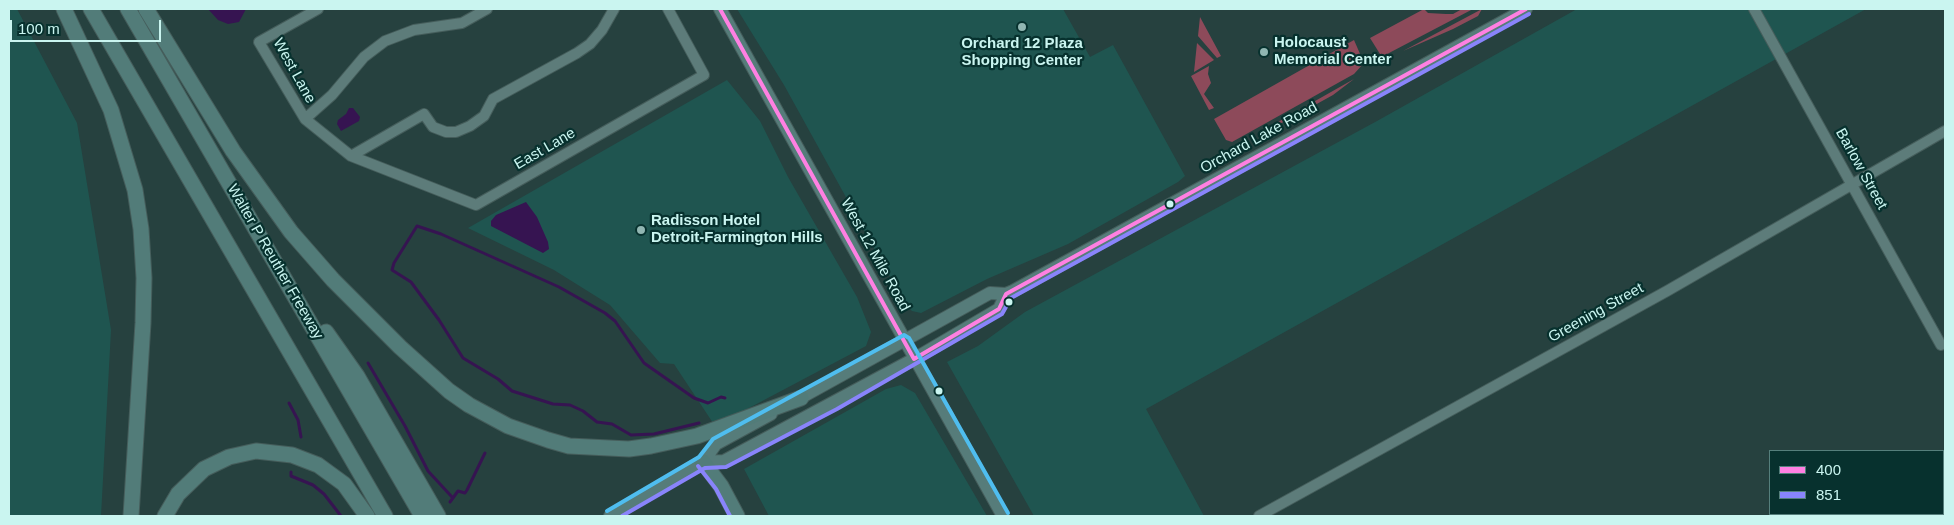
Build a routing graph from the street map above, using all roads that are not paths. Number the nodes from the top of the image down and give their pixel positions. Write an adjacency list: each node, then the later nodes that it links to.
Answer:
1 (64, 9): 24 (highway)
2 (91, 9): 27 (highway)
3 (128, 9): 17 (highway, Walter P Reuther Freeway)
4 (146, 9): 22 (highway)
5 (318, 9): 12 (street, West Lane)
6 (487, 9): 12 (street)
7 (614, 9): 15 (street)
8 (668, 9): 15 (street, East Lane)
9 (720, 9): 19 (main road, West 12 Mile Road)
10 (1526, 9): 18 (main road, Orchard Lake Road)
11 (1754, 9): 16 (street, Barlow Street)
12 (305, 119): 14 (street, West Lane)
13 (1945, 131): 16 (street, Greening Street)
14 (328, 138): 15 (street, East Lane)
15 (351, 156)
16 (1852, 183): 20 (street, Barlow Street); 33 (street, Greening Street)
17 (270, 253): 28 (highway, Walter P Reuther Freeway); 29 (highway)
18 (1006, 294): 19 (main road, Orchard Lake Road); 21 (main road, Orchard Lake Road)
19 (904, 341): 21 (main road, West 12 Mile Road); 22 (main road, Orchard Lake Road)
20 (1941, 345)
21 (914, 359): 23 (main road, Orchard Lake Road); 32 (main road, West 12 Mile Road)
22 (801, 398): 23 (main road, Orchard Lake Road)
23 (703, 462): 30 (main road, Orchard Lake Road); 31 (highway)
24 (131, 516)
25 (165, 516): 26 (highway)
26 (367, 516)
27 (385, 516)
28 (422, 516)
29 (438, 516)
30 (610, 516)
31 (737, 516)
32 (1002, 516)
33 (1259, 516)

